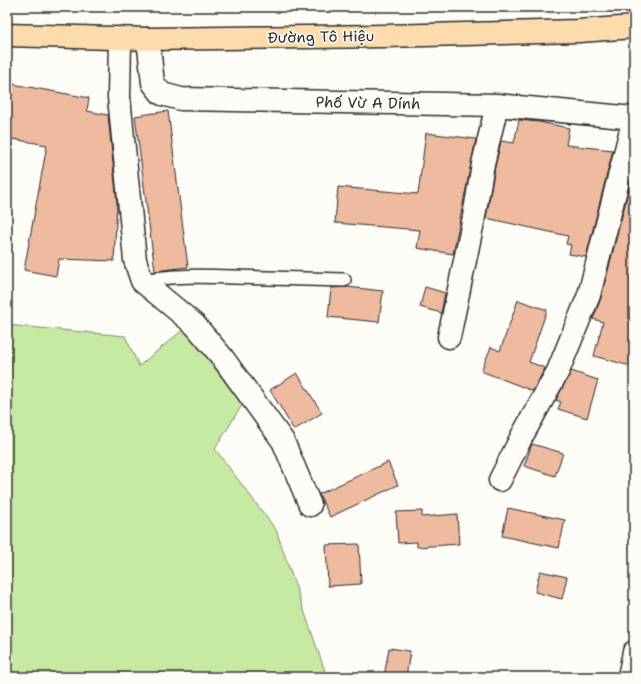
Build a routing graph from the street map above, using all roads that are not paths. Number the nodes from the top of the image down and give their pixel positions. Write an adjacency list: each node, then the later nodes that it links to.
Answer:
1 (634, 27): 4 (highway, Đường Tô Hiệu)
2 (7, 35): 3 (highway, Đường Tô Hiệu)
3 (120, 38): 4 (highway, Đường Tô Hiệu); 8 (street)
4 (148, 39): 5 (street, Phố Vừ A Dính)
5 (498, 105): 6 (street, Phố Vừ A Dính); 9 (street)
6 (634, 118): 10 (street)
7 (344, 280): 8 (lane)
8 (142, 281): 11 (street)
9 (449, 337)
10 (500, 480)
11 (310, 506)
12 (634, 652): 13 (street)
13 (629, 677)

